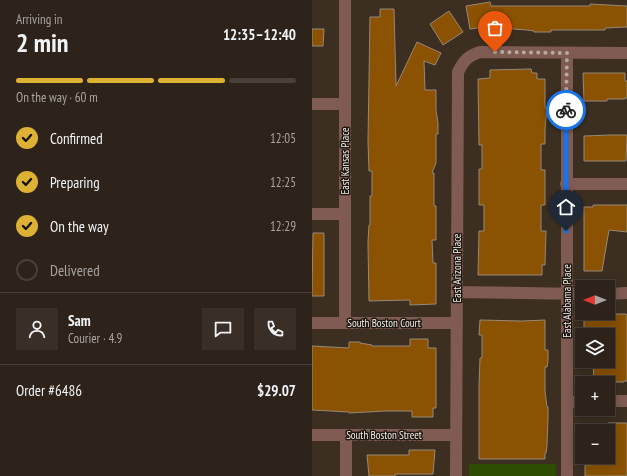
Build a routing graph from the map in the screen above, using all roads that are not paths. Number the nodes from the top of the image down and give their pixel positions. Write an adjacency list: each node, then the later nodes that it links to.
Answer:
1 (345, 0): 5 (street, East Kansas Place)
2 (567, 53): 3 (street); 6 (street, East Alabama Place); 10 (street, East Arizona Place)
3 (627, 53)
4 (312, 104): 5 (street)
5 (345, 104): 9 (street, East Kansas Place)
6 (566, 184): 7 (street); 11 (street, East Alabama Place)
7 (627, 184)
8 (312, 214): 9 (street)
9 (345, 214): 17 (street, East Kansas Place)
10 (457, 292): 11 (street); 15 (street, East Arizona Place)
11 (567, 294): 12 (street); 20 (street, East Alabama Place)
12 (575, 294)
13 (615, 294): 14 (street)
14 (627, 294)
15 (457, 322): 17 (street, South Boston Court); 23 (street, East Arizona Place)
16 (312, 323): 17 (street, South Boston Court)
17 (345, 323)
18 (615, 401): 19 (street)
19 (627, 401)
20 (567, 402): 21 (street); 27 (street, East Alabama Place)
21 (575, 402)
22 (312, 435): 24 (street, South Boston Street)
23 (456, 435): 24 (street, South Boston Street); 26 (street, East Arizona Place)
24 (346, 436): 25 (street)
25 (346, 476)
26 (456, 476)
27 (567, 476)

